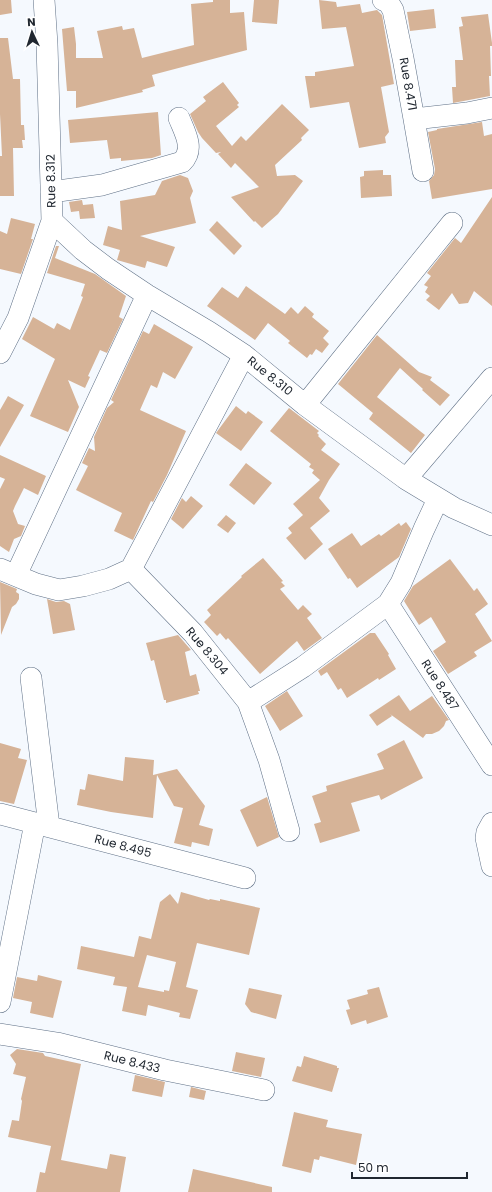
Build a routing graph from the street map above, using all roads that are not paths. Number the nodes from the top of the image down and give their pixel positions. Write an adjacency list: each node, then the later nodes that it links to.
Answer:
1 (44, 0): 7 (street, Rue 8.312)
2 (383, 0): 5 (street, Rue 8.471)
3 (492, 108): 5 (street, Rue 8.471)
4 (179, 118): 7 (street)
5 (414, 119): 6 (street)
6 (423, 171)
7 (51, 192): 8 (street, Rue 8.312)
8 (52, 221): 10 (street, Rue 8.310); 11 (street, Rue 8.312)
9 (452, 223): 14 (street)
10 (147, 295): 12 (street, Rue 8.310); 19 (street)
11 (0, 353)
12 (244, 355): 14 (street, Rue 8.310); 18 (street)
13 (492, 378): 15 (street)
14 (305, 405): 15 (street, Rue 8.310)
15 (406, 479): 16 (street, Rue 8.310)
16 (438, 499): 17 (street, Rue 8.310); 20 (street)
17 (492, 525)
18 (132, 569): 19 (street); 22 (street, Rue 8.304)
19 (8, 572)
20 (388, 604): 22 (street); 23 (street, Rue 8.487)
21 (31, 678): 26 (street)
22 (248, 702): 27 (street, Rue 8.304)
23 (492, 765)
24 (0, 814): 26 (street, Rue 8.495)
25 (492, 823): 28 (street)
26 (42, 825): 29 (street, Rue 8.495); 30 (street)
27 (289, 831)
28 (492, 866)
29 (245, 878)
30 (0, 1002)
31 (0, 1034): 32 (street, Rue 8.433)
32 (264, 1090)

